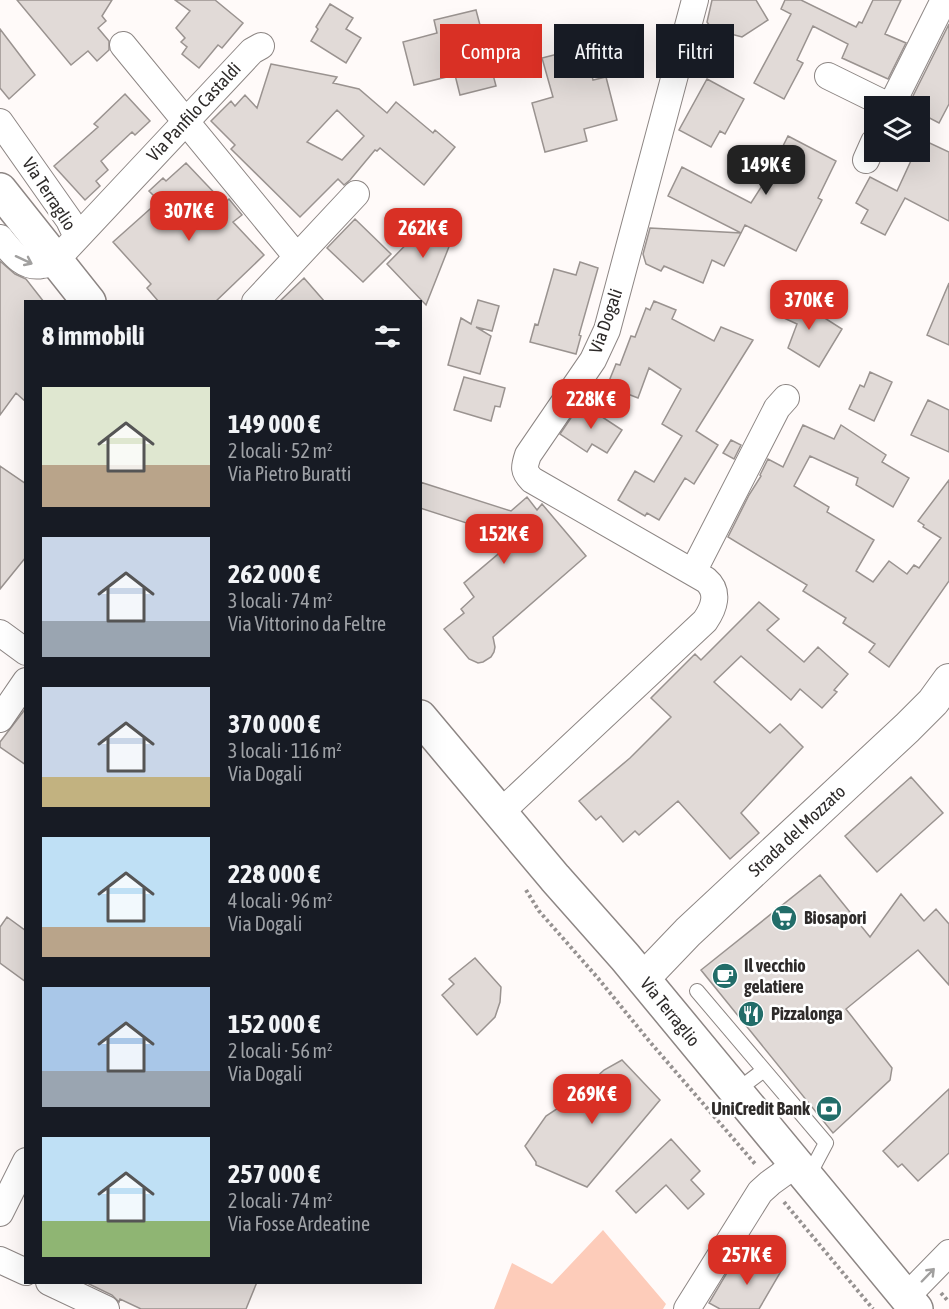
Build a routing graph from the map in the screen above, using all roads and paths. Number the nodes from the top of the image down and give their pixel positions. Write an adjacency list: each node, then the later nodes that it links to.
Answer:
1 (695, 0): 18 (street, Via Dogali)
2 (944, 0): 7 (street)
3 (123, 45): 9 (street)
4 (261, 46): 9 (street, Via Panfilo Castaldi)
5 (828, 76): 6 (street)
6 (869, 96)
7 (895, 96)
8 (0, 122): 13 (street, Via Terraglio)
9 (186, 122): 13 (street, Via Panfilo Castaldi); 14 (street)
10 (0, 190): 13 (main road, Via Terraglio)
11 (356, 194): 14 (street)
12 (0, 238): 13 (street, Via Terraglio, one-way to 13)
13 (58, 246): 15 (main road, Via Terraglio)
14 (297, 257): 16 (street)
15 (88, 300)
16 (257, 300)
17 (786, 398): 18 (street)
18 (693, 573): 25 (street, Via Dogali)
19 (0, 633): 20 (street)
20 (24, 651)
21 (949, 682): 27 (street, Strada del Mozzato)
22 (24, 684): 23 (street)
23 (0, 718)
24 (422, 719): 25 (main road, Via Terraglio)
25 (501, 812): 27 (main road, Via Terraglio)
26 (525, 887): 32 (path)
27 (643, 979): 30 (main road, Via Terraglio)
28 (697, 991): 29 (lane)
29 (764, 1070): 30 (lane); 33 (lane)
30 (736, 1091): 33 (main road, Via Terraglio)
31 (24, 1165): 35 (street)
32 (760, 1170)
33 (801, 1172): 40 (main road, Via Terraglio); 42 (street)
34 (783, 1201): 43 (path)
35 (0, 1213)
36 (949, 1253): 40 (street, one-way to 36)
37 (0, 1260): 38 (street)
38 (24, 1271)
39 (53, 1284): 41 (street)
40 (911, 1303)
41 (106, 1309)
42 (687, 1309)
43 (873, 1309)

